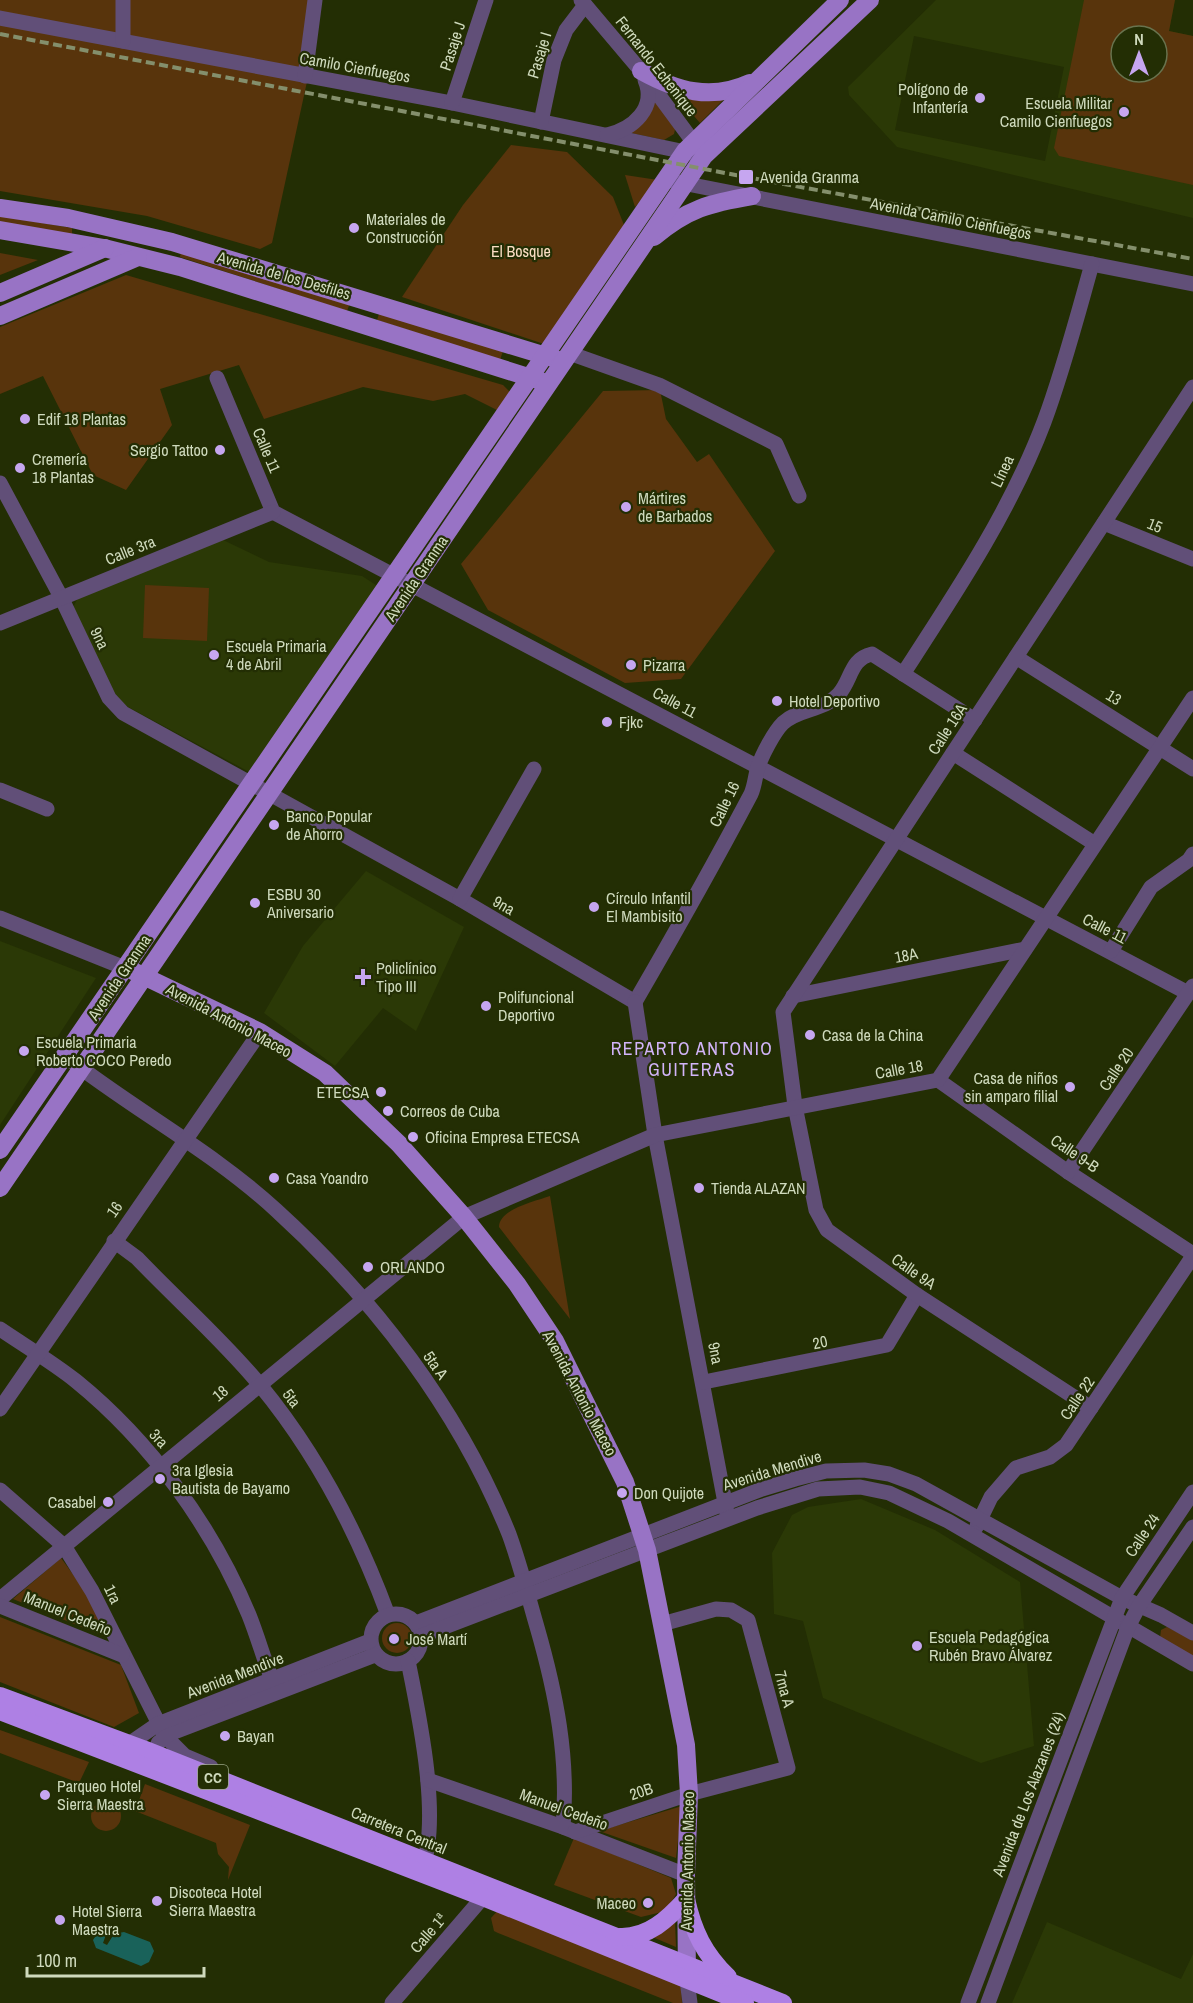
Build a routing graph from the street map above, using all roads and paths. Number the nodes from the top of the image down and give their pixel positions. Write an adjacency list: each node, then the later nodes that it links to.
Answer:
1 (123, 0): 8 (street)
2 (315, 0): 11 (street)
3 (486, 0): 12 (street, Pasaje J)
4 (840, 0): 10 (main road, Avenida Granma)
5 (870, 0): 15 (main road, Avenida Granma)
6 (583, 2): 9 (street, Fernando Echenique); 13 (street, Pasaje I)
7 (0, 18): 8 (street, Camilo Cienfuegos)
8 (123, 40): 11 (street, Camilo Cienfuegos)
9 (641, 71): 10 (main road); 14 (street); 15 (street, Fernando Echenique)
10 (766, 72): 15 (main road, Avenida Granma)
11 (305, 76): 12 (street, Camilo Cienfuegos)
12 (452, 104): 13 (street, Camilo Cienfuegos)
13 (541, 122): 14 (street, Camilo Cienfuegos)
14 (608, 135): 15 (street, Camilo Cienfuegos)
15 (694, 149): 16 (main road, Avenida Granma)
16 (676, 182): 17 (street, Avenida Camilo Cienfuegos); 22 (main road, Avenida Granma); 30 (main road, Avenida Granma)
17 (752, 196): 22 (main road); 24 (street, Avenida Camilo Cienfuegos)
18 (0, 208): 20 (main road, Avenida de los Desfiles)
19 (0, 230): 21 (main road, Avenida de los Desfiles)
20 (144, 236): 21 (main road); 27 (main road, Avenida de los Desfiles)
21 (104, 248): 23 (main road, Avenida de los Desfiles); 26 (main road)
22 (639, 250): 30 (main road, Avenida Granma)
23 (138, 257): 28 (main road); 29 (main road, Avenida de los Desfiles)
24 (1092, 264): 25 (street, Avenida Camilo Cienfuegos); 44 (street, Línea)
25 (1193, 284)
26 (0, 293)
27 (369, 301): 29 (main road); 30 (main road, Avenida de los Desfiles)
28 (0, 316)
29 (361, 324): 32 (main road, Avenida de los Desfiles)
30 (560, 356): 32 (main road, Avenida Granma); 35 (street)
31 (217, 378): 36 (street, Calle 11)
32 (540, 381): 39 (main road, Avenida Granma); 40 (main road, Avenida Granma)
33 (1193, 387): 37 (street, Calle 16A)
34 (0, 483): 41 (street, 9na)
35 (799, 496)
36 (273, 512): 39 (street, Calle 11); 41 (street, Calle 3ra)
37 (1104, 524): 38 (street, 15); 43 (street, Calle 16A)
38 (1193, 559)
39 (395, 575): 40 (street, Calle 11); 52 (main road, Avenida Granma)
40 (411, 585): 49 (street, Calle 11); 54 (main road, Avenida Granma)
41 (60, 597): 42 (street, Calle 3ra); 52 (street, 9na)
42 (0, 623)
43 (1016, 657): 46 (street, Calle 16A); 47 (street, 13)
44 (903, 674): 46 (street); 49 (street, Calle 16)
45 (1193, 698): 47 (street, Calle 18)
46 (975, 720): 48 (street, Calle 16A)
47 (1160, 747): 51 (street, 13); 57 (street, Calle 18)
48 (953, 753): 56 (street, Calle 16A); 57 (street)
49 (758, 765): 56 (street, Calle 11); 68 (street, Calle 16)
50 (534, 769): 59 (street)
51 (1193, 769)
52 (251, 785): 54 (street, 9na); 64 (main road, Avenida Granma)
53 (0, 790): 55 (street)
54 (268, 795): 59 (street, 9na); 65 (main road, Avenida Granma)
55 (47, 809)
56 (895, 841): 61 (street, Calle 11); 67 (street, Calle 16A)
57 (1095, 844): 61 (street, Calle 18)
58 (1193, 854): 63 (street)
59 (459, 899): 68 (street, 9na)
60 (0, 918): 64 (street, Avenida Antonio Maceo)
61 (1046, 918): 62 (street, Calle 18); 63 (street, Calle 11)
62 (1025, 950): 67 (street, 18A); 72 (street, Calle 18)
63 (1111, 951): 66 (street, Calle 11)
64 (125, 968): 65 (main road, Avenida Antonio Maceo); 70 (main road, Avenida Granma)
65 (144, 976): 69 (main road, Avenida Antonio Maceo); 71 (main road, Avenida Granma)
66 (1191, 989): 77 (street, Calle 20)
67 (794, 996): 73 (street, Calle 16A)
68 (635, 1002): 74 (street, 9na)
69 (260, 1032): 75 (street, 16); 79 (main road, Avenida Antonio Maceo)
70 (65, 1056): 71 (street, 5ta A); 76 (main road, Avenida Granma)
71 (81, 1069): 75 (street, 5ta A); 78 (main road, Avenida Granma)
72 (938, 1080): 73 (street, Calle 18); 77 (street, Calle 9-B)
73 (795, 1106): 74 (street, Calle 18); 82 (street, Calle 9A)
74 (655, 1136): 79 (street, Calle 18); 86 (street, 9na)
75 (186, 1139): 80 (street, 16); 83 (street, 5ta A)
76 (0, 1150)
77 (1068, 1172): 81 (street, Calle 9-B)
78 (0, 1188)
79 (464, 1217): 83 (street, 18); 98 (main road, Avenida Antonio Maceo)
80 (114, 1241): 85 (street, 16); 87 (street, 5ta)
81 (1193, 1255): 88 (street, Calle 22)
82 (917, 1295): 86 (street, 20); 88 (street, Calle 9A)
83 (364, 1299): 87 (street, 18); 100 (street, 5ta A)
84 (0, 1329): 85 (street, 3ra)
85 (37, 1353): 89 (street, 16); 90 (street, 3ra)
86 (704, 1382): 93 (street, 9na)
87 (259, 1384): 90 (street, 18); 105 (street, 5ta)
88 (1091, 1408): 95 (street, Calle 22)
89 (0, 1409)
90 (161, 1466): 99 (street, 18); 115 (street, 3ra)
91 (0, 1490): 99 (street, 1ra)
92 (1193, 1492): 101 (street, Calle 24)
93 (725, 1503): 94 (street, 9na); 95 (street, Avenida Mendive); 98 (street, Avenida Mendive)
94 (729, 1518): 97 (street, Avenida Mendive); 98 (street, Avenida Mendive)
95 (980, 1518): 97 (street, Calle 22); 101 (street, Avenida Mendive)
96 (1193, 1527): 104 (street)
97 (972, 1535): 106 (street, Avenida Mendive)
98 (644, 1542): 100 (street, Avenida Mendive); 107 (main road, Avenida Antonio Maceo)
99 (64, 1546): 102 (street, 18); 112 (street, 1ra)
100 (526, 1588): 109 (street, Avenida Mendive); 125 (street, 5ta A)
101 (1122, 1598): 104 (street, Avenida Mendive); 106 (street, Avenida de Los Alazanes (24))
102 (0, 1599)
103 (0, 1605): 112 (street, Manuel Cedeño)
104 (1139, 1606): 108 (street); 110 (street, Avenida Mendive)
105 (388, 1615): 109 (street); 111 (street)
106 (1113, 1618): 108 (street, Avenida Mendive); 136 (street, Avenida de Los Alazanes (24))
107 (662, 1624): 121 (street, 7ma A); 123 (main road, Avenida Antonio Maceo)
108 (1128, 1627): 114 (street, Avenida Mendive); 137 (street)
109 (418, 1629): 113 (street)
110 (1193, 1633)
111 (373, 1648): 113 (street); 115 (street, Avenida Mendive)
112 (122, 1654): 118 (street, 1ra)
113 (408, 1661): 122 (street)
114 (1193, 1664)
115 (274, 1686): 118 (street, Avenida Mendive)
116 (0, 1696): 119 (highway, Carretera Central / CC)
117 (0, 1711): 119 (highway, Carretera Central / CC)
118 (161, 1730): 119 (street, Avenida Mendive); 120 (street, Avenida Mendive); 124 (street)
119 (126, 1750): 120 (highway, Carretera Central / CC)
120 (145, 1757): 124 (highway, Carretera Central / CC); 126 (highway, Carretera Central / CC)
121 (788, 1768): 123 (street, 20B)
122 (428, 1780): 125 (street, Manuel Cedeño); 126 (street)
123 (688, 1794): 125 (street, 20B); 127 (main road, Avenida Antonio Maceo)
124 (293, 1809): 126 (highway, Carretera Central / CC)
125 (569, 1830): 127 (street, Manuel Cedeño)
126 (423, 1868): 128 (highway, Carretera Central / CC)
127 (686, 1875): 129 (main road, Avenida Antonio Maceo)
128 (487, 1892): 130 (highway, Carretera Central / CC); 131 (highway, Carretera Central / CC); 133 (street, Calle 1ª)
129 (686, 1899): 130 (highway); 131 (main road, Avenida Antonio Maceo); 132 (highway)
130 (616, 1937): 131 (highway, Carretera Central / CC)
131 (687, 1972): 132 (highway, Carretera Central / CC); 134 (street, Avenida Antonio Maceo)
132 (743, 1995): 135 (highway, Carretera Central / CC)
133 (392, 2003)
134 (690, 2003)
135 (783, 2003)
136 (968, 2003)
137 (988, 2003)

